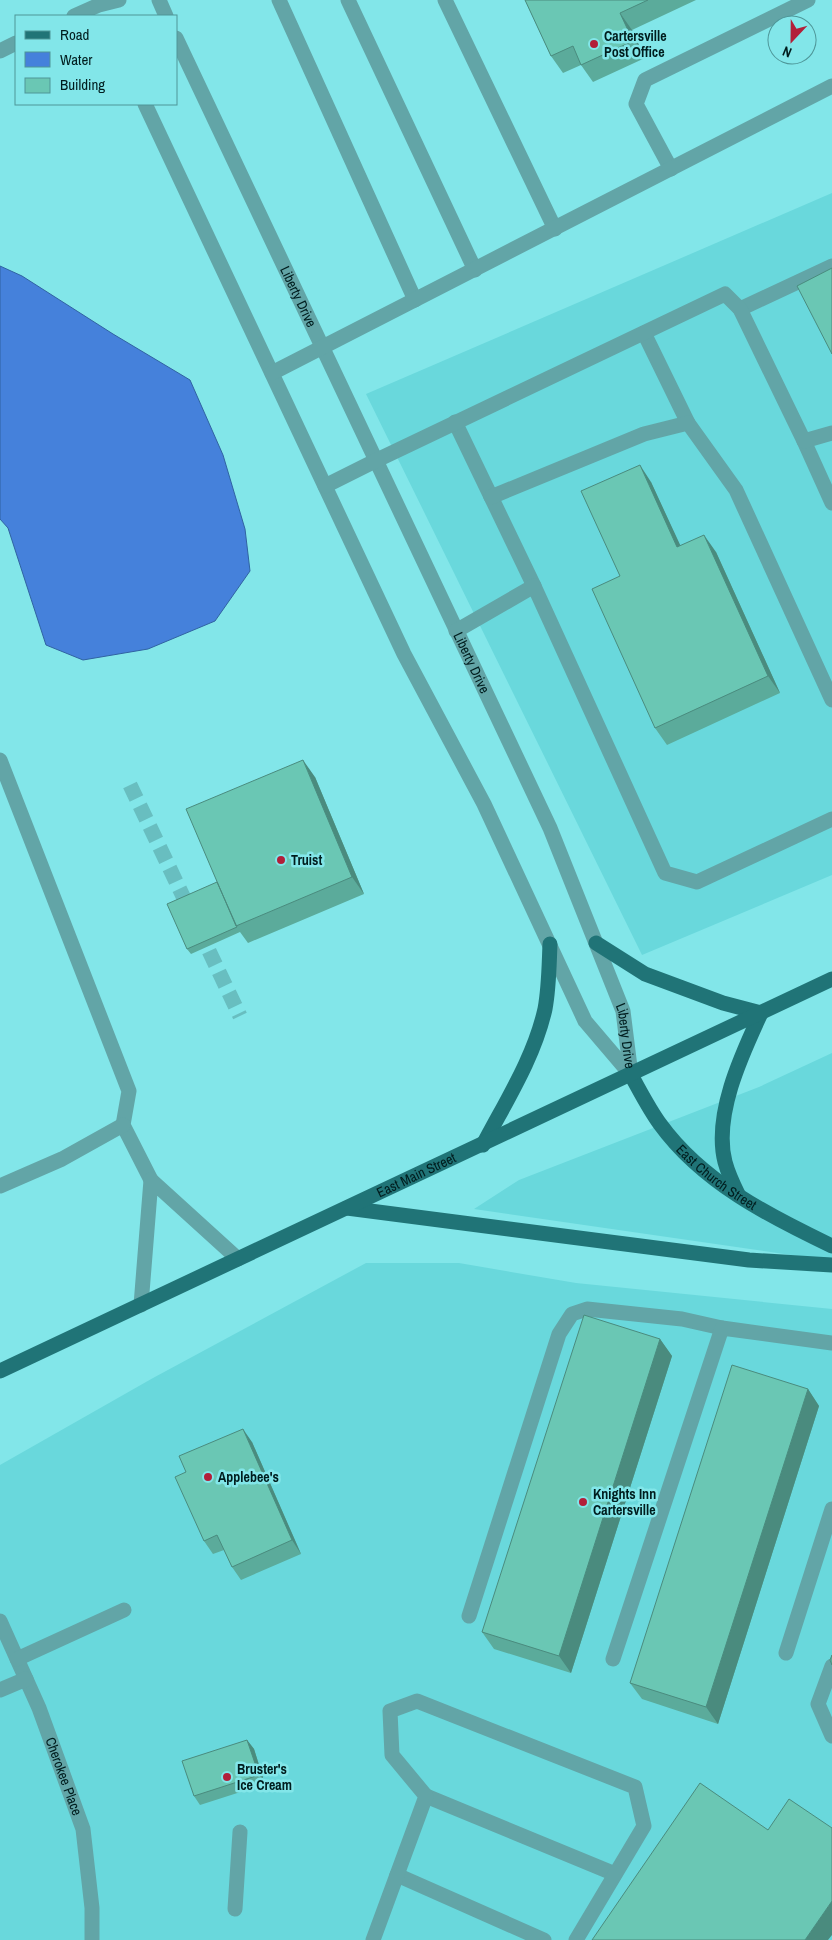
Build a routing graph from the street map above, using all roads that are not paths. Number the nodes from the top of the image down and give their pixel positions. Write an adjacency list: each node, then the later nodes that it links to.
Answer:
1 (119, 0): 7 (street)
2 (158, 0): 9 (street)
3 (279, 0): 19 (street)
4 (348, 0): 18 (street)
5 (445, 0): 16 (street)
6 (808, 0): 15 (street)
7 (100, 7): 8 (street)
8 (77, 15)
9 (166, 15)
10 (178, 42): 22 (street, Liberty Drive)
11 (15, 44): 12 (street)
12 (0, 51)
13 (832, 86): 15 (street)
14 (145, 105): 23 (street, Liberty Drive)
15 (672, 169): 16 (street)
16 (555, 229): 18 (street)
17 (832, 266): 20 (street)
18 (475, 270): 19 (street)
19 (416, 300): 22 (street)
20 (740, 309): 21 (street); 27 (street)
21 (644, 333): 24 (street); 25 (street)
22 (322, 348): 23 (street); 28 (street, Liberty Drive)
23 (272, 373): 29 (street, Liberty Drive)
24 (455, 422): 28 (street); 30 (street)
25 (688, 423): 30 (street); 34 (street)
26 (832, 433): 27 (street)
27 (804, 441): 31 (street)
28 (375, 461): 29 (street); 33 (street, Liberty Drive)
29 (325, 486): 38 (street, Liberty Drive)
30 (491, 497): 32 (street)
31 (832, 503)
32 (534, 586): 33 (street); 36 (street)
33 (456, 631): 37 (street, Liberty Drive)
34 (832, 700)
35 (0, 760): 42 (street)
36 (832, 819)
37 (596, 943): 40 (main road); 41 (street, Liberty Drive)
38 (550, 944): 41 (street, Liberty Drive); 43 (main road)
39 (832, 979): 40 (main road, East Main Street)
40 (761, 1013): 41 (main road, East Main Street); 46 (main road)
41 (630, 1075): 43 (main road, East Main Street); 46 (main road, East Church Street)
42 (123, 1125): 44 (street); 45 (street)
43 (483, 1145): 47 (main road, East Main Street)
44 (151, 1180): 49 (street); 51 (street)
45 (0, 1186)
46 (739, 1196): 48 (main road, East Church Street)
47 (347, 1208): 49 (main road, East Main Street); 50 (main road)
48 (832, 1246)
49 (238, 1259): 51 (main road, East Main Street)
50 (832, 1265)
51 (141, 1305): 54 (main road, East Main Street)
52 (722, 1328): 53 (street); 57 (street); 61 (street)
53 (832, 1343)
54 (0, 1371)
55 (832, 1509): 59 (street)
56 (124, 1610): 60 (street)
57 (469, 1616)
58 (0, 1621): 60 (street, Cherokee Place)
59 (786, 1653)
60 (17, 1659): 63 (street, Cherokee Place)
61 (614, 1659)
62 (832, 1666): 65 (street)
63 (26, 1680): 64 (street); 71 (street, Cherokee Place)
64 (0, 1690)
65 (832, 1736)
66 (426, 1796): 68 (street); 68 (street); 69 (street)
67 (240, 1832): 70 (street)
68 (615, 1874): 74 (street)
69 (397, 1875): 72 (street); 73 (street)
70 (235, 1909)
71 (92, 1940)
72 (373, 1940)
73 (544, 1940)
74 (576, 1940)

